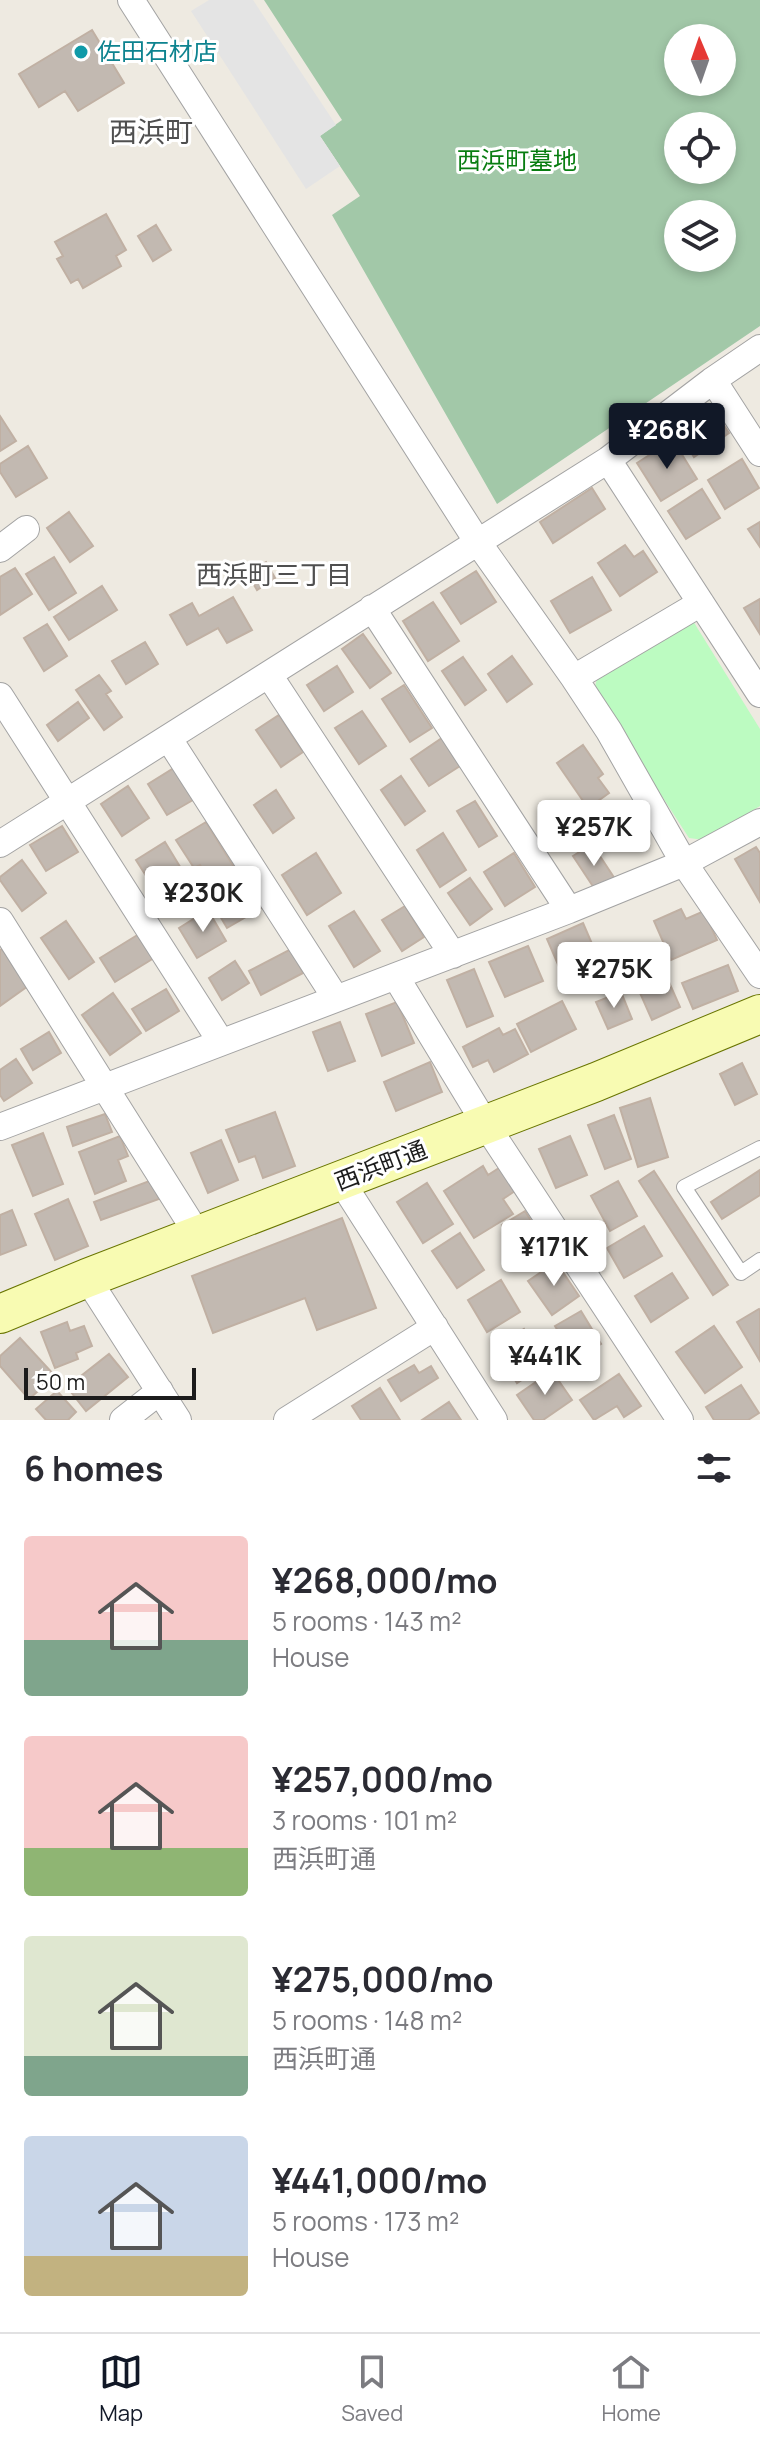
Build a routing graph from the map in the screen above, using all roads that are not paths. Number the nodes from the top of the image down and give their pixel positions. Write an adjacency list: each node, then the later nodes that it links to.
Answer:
1 (131, 0): 7 (street)
2 (760, 348): 3 (street)
3 (713, 380): 4 (street); 5 (street)
4 (760, 453)
5 (608, 460): 7 (street); 9 (street)
6 (26, 529): 8 (street)
7 (477, 541): 10 (street); 12 (street)
8 (0, 549)
9 (701, 603): 12 (street); 13 (street)
10 (372, 608): 11 (street); 20 (street)
11 (269, 675): 15 (street); 22 (street)
12 (574, 678): 19 (street)
13 (760, 694)
14 (0, 696): 16 (street)
15 (169, 739): 16 (street); 25 (street)
16 (68, 802): 18 (street); 27 (street)
17 (760, 822): 19 (street)
18 (0, 844)
19 (684, 863): 20 (street); 23 (street)
20 (569, 910): 22 (street)
21 (0, 921): 28 (street)
22 (453, 955): 24 (street)
23 (760, 975)
24 (396, 977): 25 (street); 29 (street)
25 (335, 997): 27 (street)
26 (760, 1014): 29 (street, 西浜町通)
27 (221, 1042): 28 (street)
28 (106, 1086): 30 (street); 33 (street)
29 (486, 1125): 32 (street, 西浜町通); 43 (street)
30 (0, 1127)
31 (760, 1148): 34 (lane)
32 (341, 1181): 33 (street, 西浜町通); 37 (street)
33 (198, 1235): 35 (street, 西浜町通)
34 (758, 1265)
35 (87, 1278): 36 (street, 西浜町通); 38 (street)
36 (0, 1314)
37 (435, 1327): 41 (street); 42 (street)
38 (160, 1391): 39 (street); 40 (street)
39 (123, 1420)
40 (178, 1420)
41 (287, 1420)
42 (494, 1420)
43 (680, 1420)

